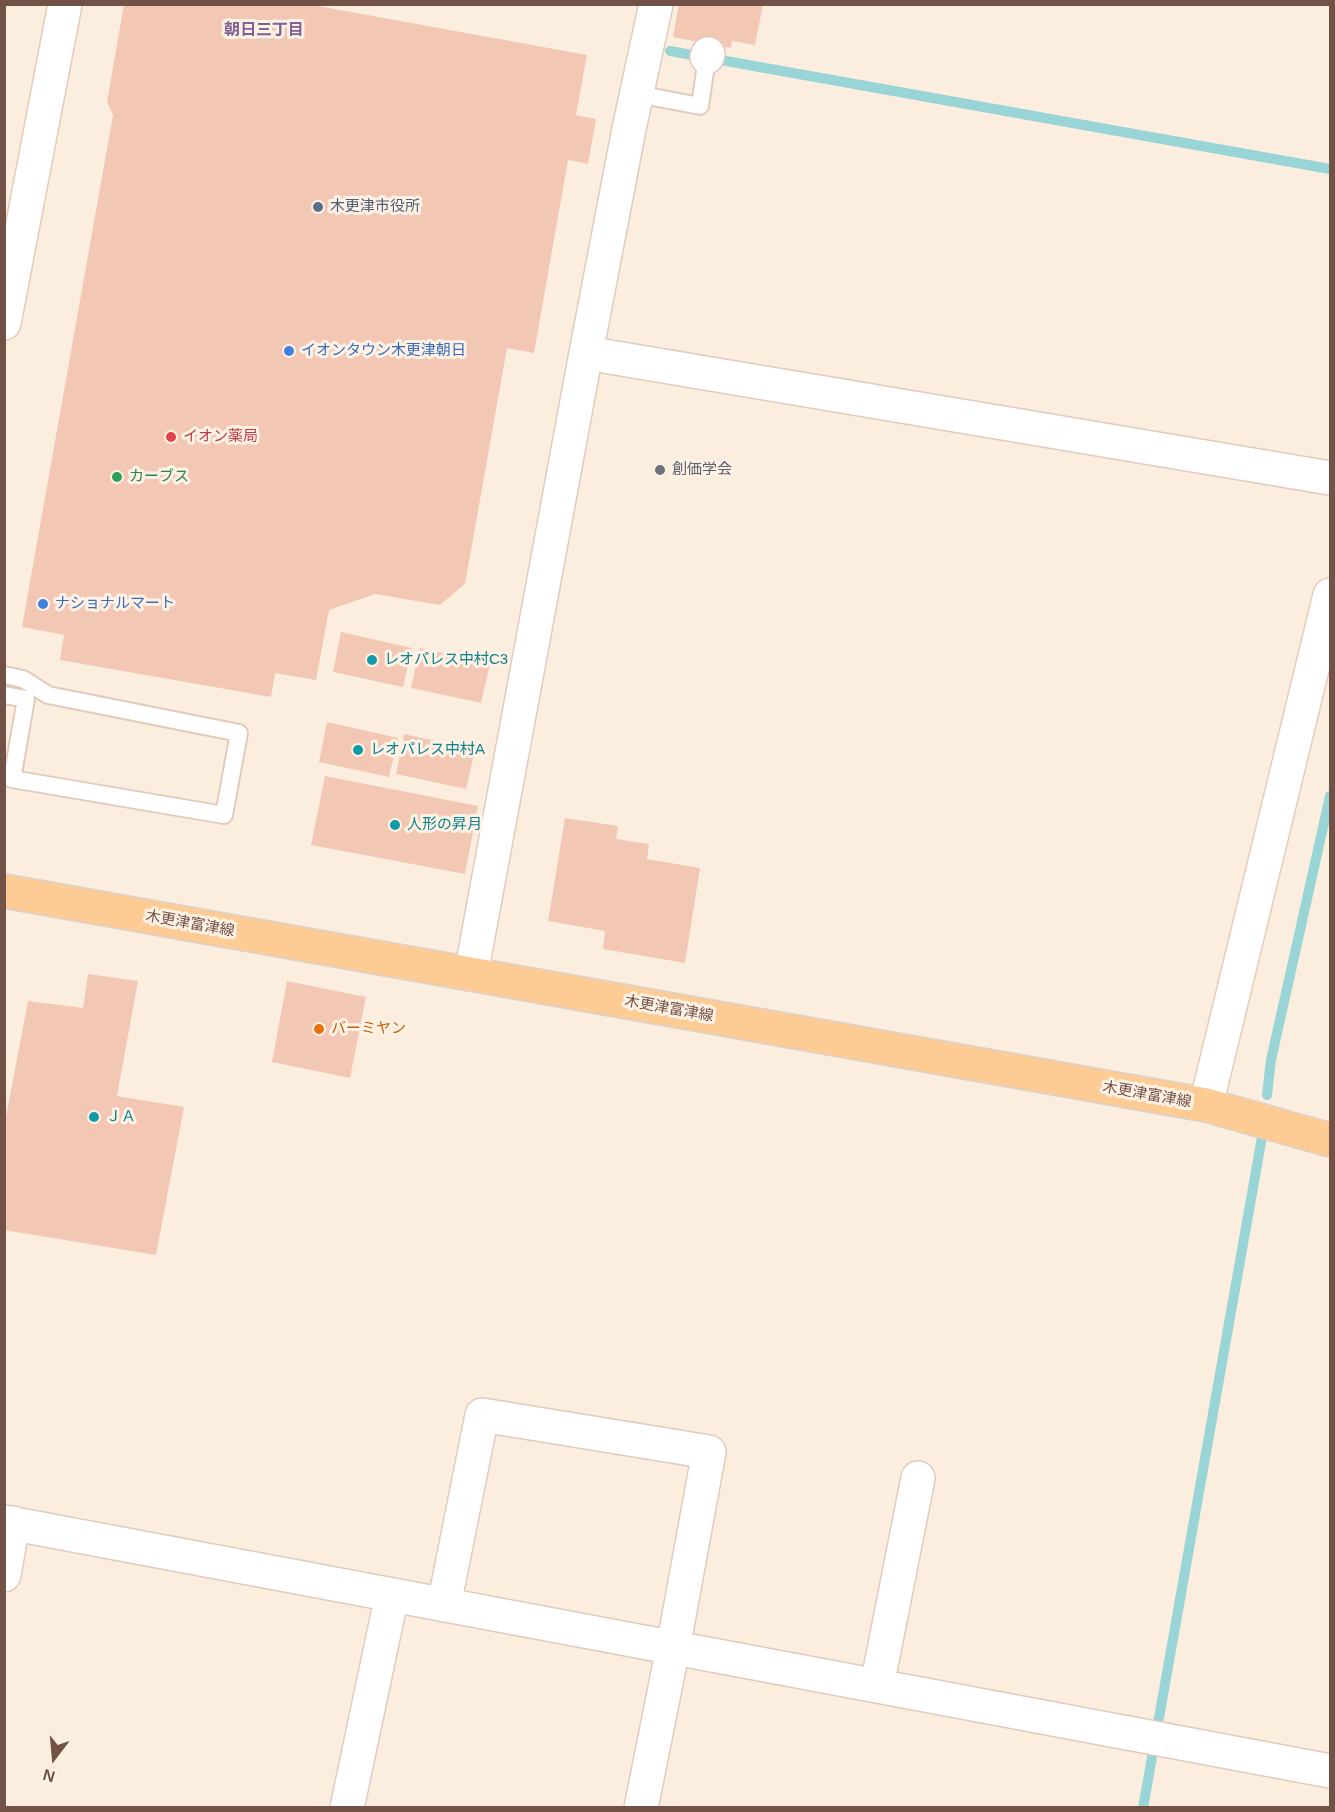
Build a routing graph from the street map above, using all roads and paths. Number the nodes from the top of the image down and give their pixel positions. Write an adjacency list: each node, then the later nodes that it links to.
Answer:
1 (65, 4): 5 (street)
2 (656, 4): 4 (street)
3 (707, 62): 4 (lane)
4 (643, 65): 7 (street)
5 (12, 247): 6 (street)
6 (4, 323)
7 (586, 353): 8 (street); 13 (street)
8 (1330, 478)
9 (1330, 595): 14 (street)
10 (4, 675): 11 (lane)
11 (4, 695)
12 (4, 891): 13 (main road, 木更津富津線)
13 (471, 974): 14 (main road, 木更津富津線)
14 (1206, 1105): 15 (main road, 木更津富津線)
15 (1330, 1140)
16 (918, 1478): 22 (street)
17 (9, 1523): 18 (street); 19 (street)
18 (4, 1575)
19 (392, 1595): 20 (street); 24 (street)
20 (444, 1605): 21 (street); 21 (street)
21 (673, 1648): 22 (street); 25 (street)
22 (877, 1686): 23 (street)
23 (1330, 1772)
24 (346, 1808)
25 (641, 1808)

